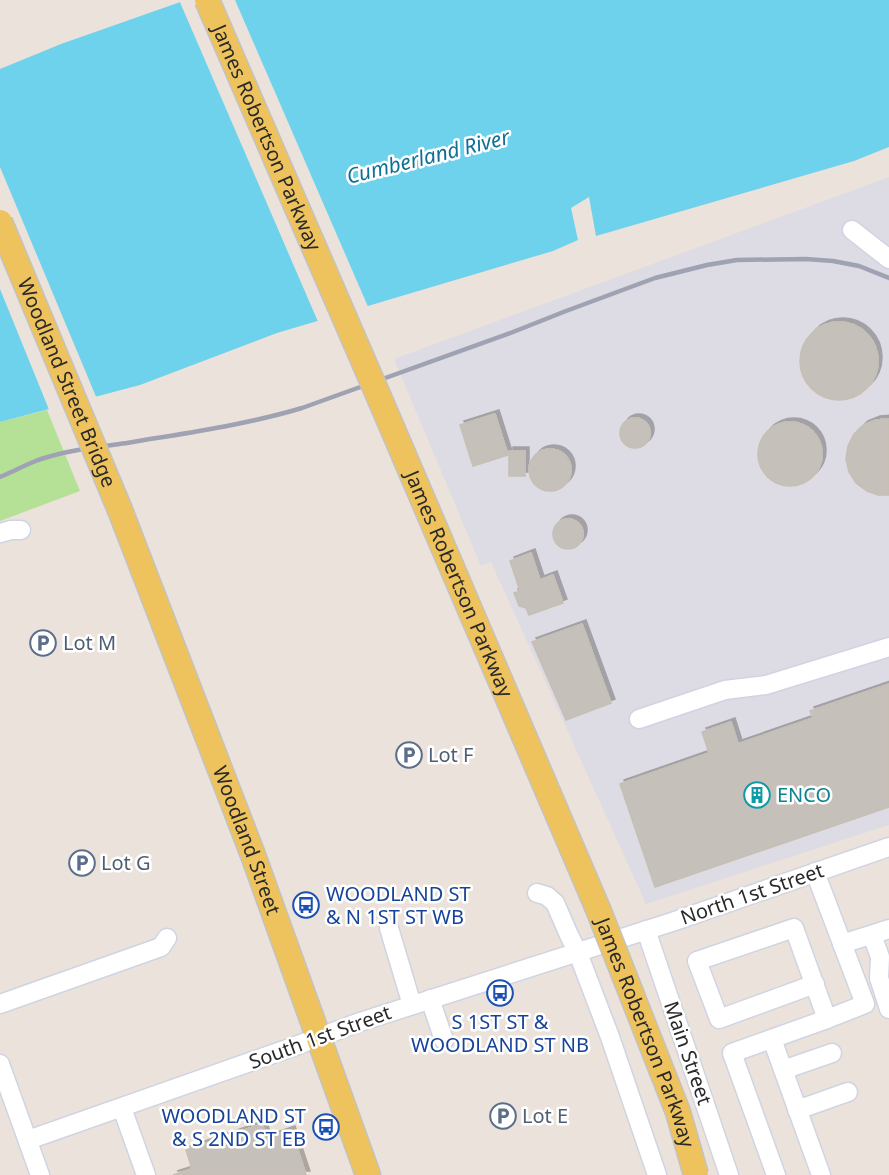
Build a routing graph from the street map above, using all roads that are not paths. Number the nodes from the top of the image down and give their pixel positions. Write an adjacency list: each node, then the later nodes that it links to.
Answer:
1 (207, 0): 40 (main road, James Robertson Parkway, bridge)
2 (0, 222): 5 (main road, Woodland Street Bridge, bridge)
3 (852, 230): 4 (street)
4 (889, 259)
5 (120, 510): 26 (main road, Woodland Street)
6 (21, 530): 7 (street)
7 (0, 533)
8 (889, 646): 9 (street)
9 (639, 719)
10 (889, 847): 11 (street, North 1st Street)
11 (815, 873): 14 (street, North 1st Street); 18 (street)
12 (537, 894): 19 (street)
13 (389, 928): 23 (street)
14 (646, 930): 17 (street, North 1st Street); 41 (street, Main Street)
15 (881, 932): 18 (street); 24 (street)
16 (167, 938): 22 (street)
17 (614, 940): 19 (street, South 1st Street)
18 (842, 944): 25 (street)
19 (578, 953): 21 (street, South 1st Street); 39 (street)
20 (814, 984): 20 (street); 25 (street)
21 (430, 999): 23 (street, South 1st Street); 28 (street)
22 (0, 1004)
23 (412, 1005): 26 (street, South 1st Street)
24 (889, 1009)
25 (827, 1019): 27 (street)
26 (319, 1037): 33 (street, South 1st Street); 38 (main road, Woodland Street)
27 (772, 1039): 31 (street); 42 (street)
28 (444, 1040)
29 (832, 1053): 31 (street)
30 (0, 1064): 35 (street)
31 (783, 1070): 34 (street)
32 (848, 1092): 34 (street)
33 (122, 1108): 35 (street, South 1st Street); 37 (street)
34 (798, 1110): 43 (street)
35 (28, 1140): 36 (street)
36 (40, 1175)
37 (146, 1175)
38 (368, 1175)
39 (657, 1175)
40 (696, 1175)
41 (729, 1175)
42 (776, 1175)
43 (821, 1175)

